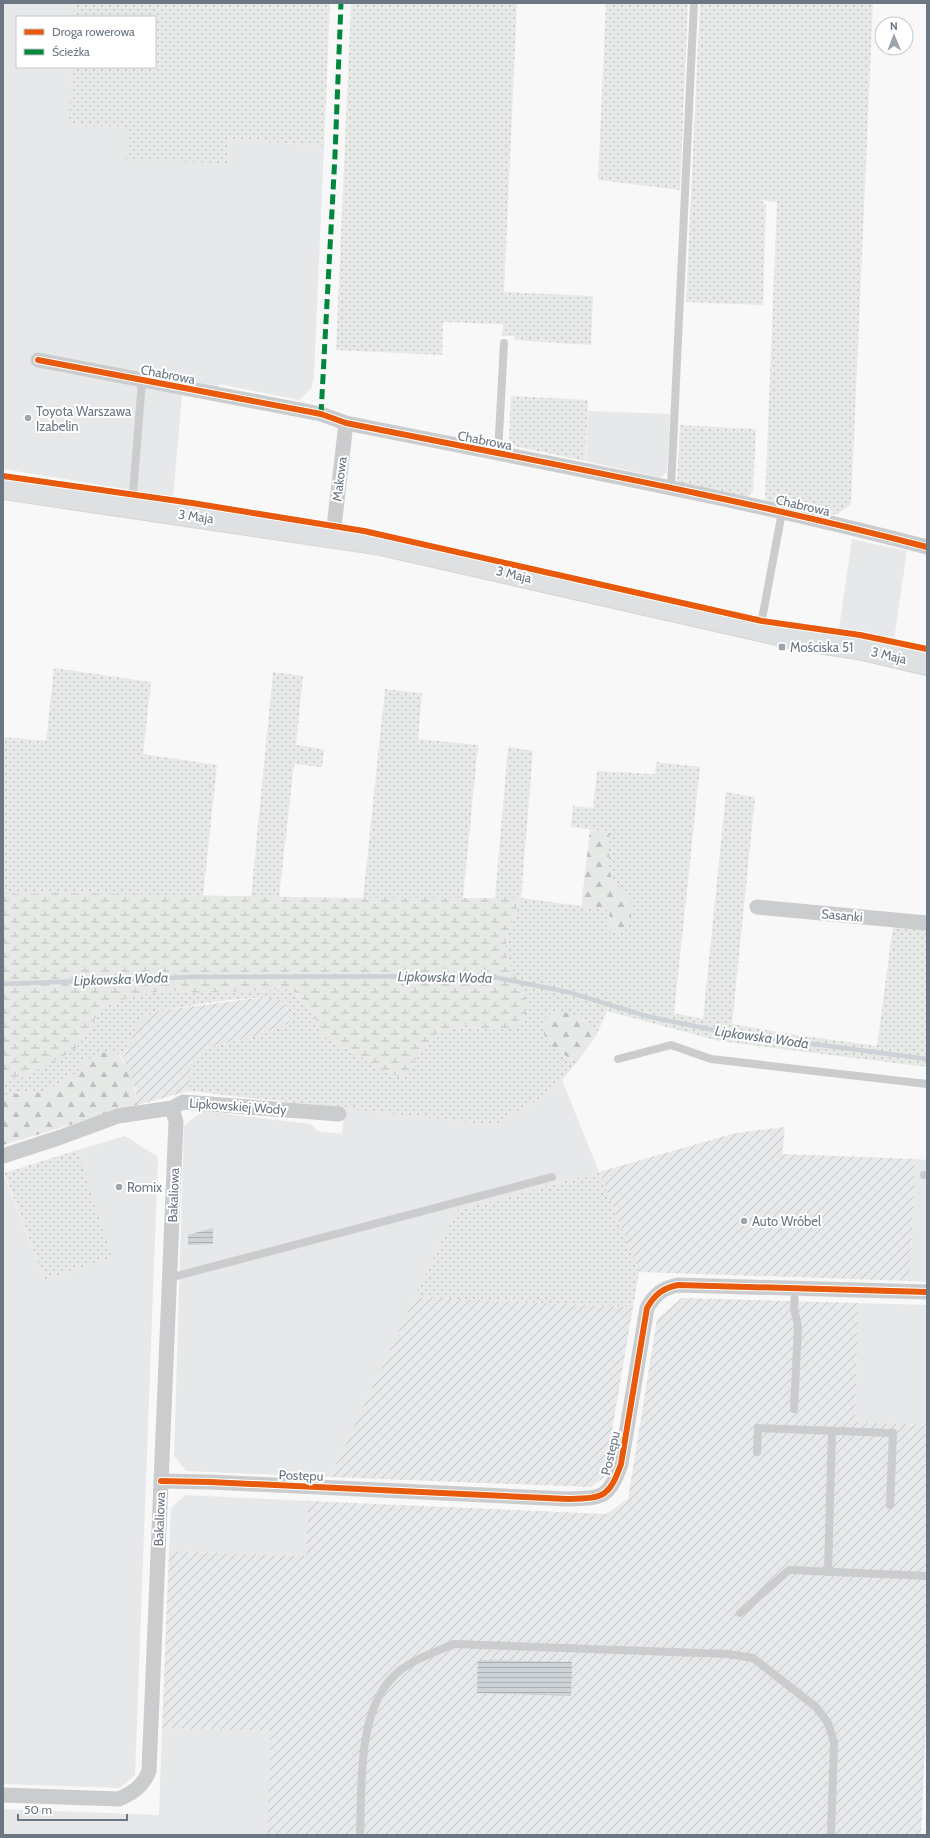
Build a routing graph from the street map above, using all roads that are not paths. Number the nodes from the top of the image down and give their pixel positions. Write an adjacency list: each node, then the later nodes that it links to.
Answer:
1 (694, 3): 7 (lane)
2 (504, 343): 6 (lane)
3 (38, 360): 4 (street, Chabrowa)
4 (142, 381): 5 (street, Chabrowa); 9 (lane)
5 (346, 423): 6 (street, Chabrowa); 11 (street, Makowa)
6 (498, 454): 7 (street, Chabrowa)
7 (671, 487): 10 (street, Chabrowa)
8 (3, 488): 9 (main road, 3 Maja)
9 (132, 507): 11 (main road, 3 Maja)
10 (782, 512): 12 (street, Chabrowa); 13 (lane)
11 (333, 536): 13 (main road, 3 Maja)
12 (927, 547)
13 (760, 630): 14 (main road, 3 Maja)
14 (927, 664)
15 (757, 907): 16 (street, Sasanki)
16 (927, 923)
17 (618, 1059): 18 (lane)
18 (927, 1084)
19 (172, 1108): 20 (street, Lipkowskiej Wody); 21 (street, Lipkowskiej Wody); 23 (street, Bakaliowa)
20 (339, 1114)
21 (3, 1156)
22 (552, 1177): 23 (lane)
23 (169, 1278): 29 (street, Bakaliowa)
24 (795, 1288): 25 (street, Postępu); 26 (lane); 29 (street, Postępu)
25 (927, 1292)
26 (794, 1409)
27 (832, 1431): 28 (lane); 30 (lane); 31 (lane)
28 (757, 1452)
29 (161, 1481): 34 (street, Bakaliowa)
30 (890, 1505)
31 (828, 1572): 32 (lane); 33 (lane)
32 (927, 1576)
33 (740, 1613)
34 (3, 1795)
35 (360, 1835): 36 (lane)
36 (831, 1835)

